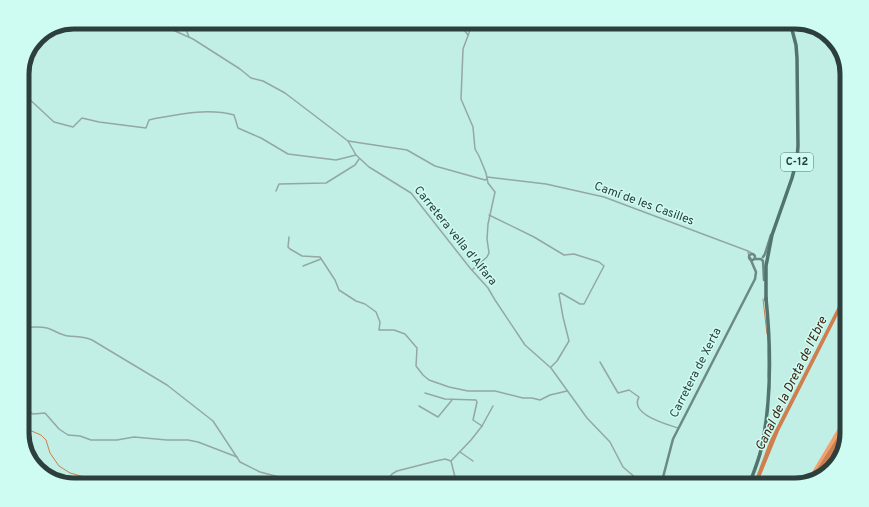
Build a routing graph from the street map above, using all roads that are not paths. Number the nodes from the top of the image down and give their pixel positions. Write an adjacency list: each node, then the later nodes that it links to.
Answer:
1 (171, 29): 7 (street, Carretera vella d'Alfara)
2 (186, 29): 7 (street)
3 (463, 29): 6 (street)
4 (470, 29): 6 (street)
5 (792, 29): 15 (main road, C-12)
6 (468, 35): 12 (street)
7 (189, 37): 9 (street, Carretera vella d'Alfara)
8 (29, 99): 10 (street)
9 (348, 142): 10 (street, Carretera vella d'Alfara); 12 (street, Camí de les Casilles)
10 (356, 155): 11 (street, Carretera vella d'Alfara)
11 (359, 159): 13 (street); 26 (street, Carretera vella d'Alfara)
12 (487, 178): 14 (street); 18 (street, Camí de les Casilles)
13 (276, 191)
14 (489, 215): 26 (street); 31 (street)
15 (774, 229): 17 (main road, C-12); 21 (main road, C-12)
16 (289, 237): 22 (street)
17 (770, 245): 21 (main road); 27 (main road, C-12)
18 (747, 250): 19 (street, Camí de les Casilles); 20 (street)
19 (754, 254): 20 (main road); 21 (main road); 23 (main road)
20 (750, 257): 23 (main road); 24 (main road)
21 (763, 258): 23 (main road); 27 (main road); 28 (main road, C-12)
22 (321, 259): 25 (street); 32 (street)
23 (754, 259): 24 (main road)
24 (753, 265): 39 (main road, Carretera de Xerta)
25 (303, 266)
26 (472, 270): 31 (street, Carretera vella d'Alfara)
27 (765, 275): 28 (main road, C-12)
28 (766, 300): 49 (main road, C-12)
29 (29, 328): 41 (street)
30 (600, 362): 39 (street)
31 (551, 368): 32 (street, Carretera vella d'Alfara)
32 (567, 391): 44 (street, Carretera vella d'Alfara)
33 (425, 393): 34 (street)
34 (452, 400): 35 (street); 38 (street)
35 (419, 406)
36 (493, 406): 38 (street)
37 (29, 412): 41 (street)
38 (482, 426): 40 (street)
39 (678, 428): 48 (main road, Carretera de Xerta)
40 (460, 452): 42 (street); 43 (street)
41 (237, 457): 45 (street)
42 (473, 460)
43 (451, 461): 46 (street); 47 (street)
44 (634, 476)
45 (299, 478)
46 (389, 478)
47 (455, 478)
48 (663, 478)
49 (751, 478)

